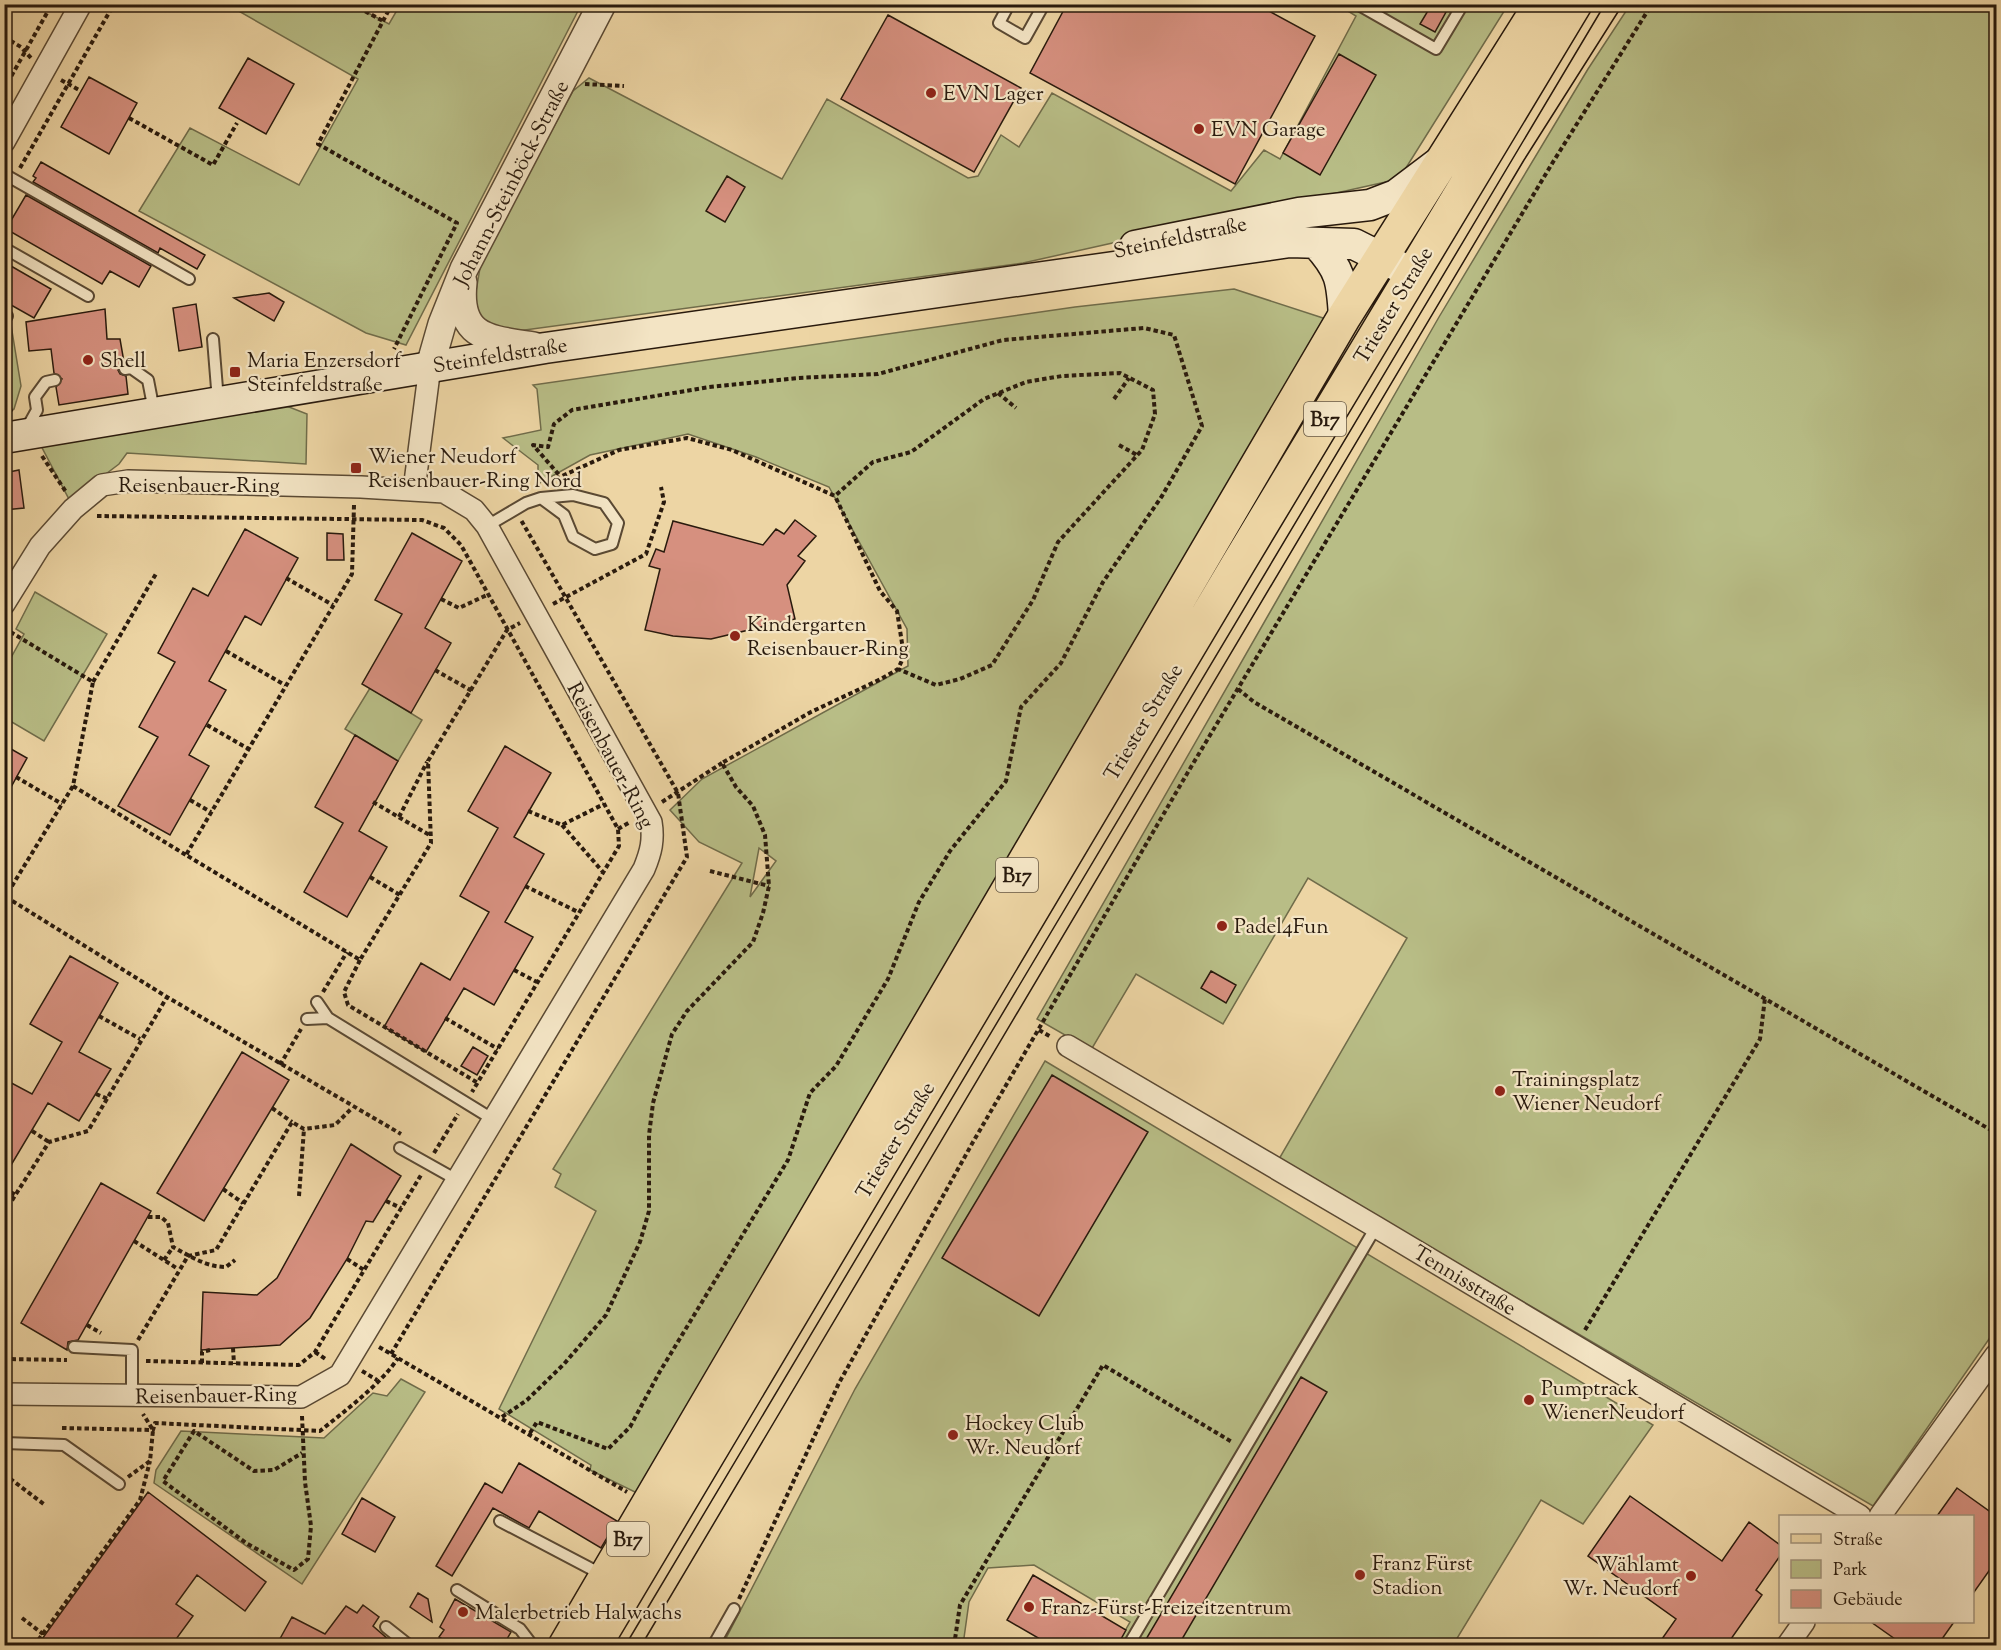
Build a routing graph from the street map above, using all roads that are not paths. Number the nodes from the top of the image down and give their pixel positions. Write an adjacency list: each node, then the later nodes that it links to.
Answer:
1 (81, 4): 9 (street)
2 (602, 4): 16 (street, Johann-Steinböck-Straße)
3 (1044, 4): 8 (lane)
4 (1357, 4): 5 (lane)
5 (1463, 4)
6 (1541, 4): 10 (main road, Triester Straße / B17)
7 (1575, 4): 17 (main road, Triester Straße / B17)
8 (1006, 10)
9 (4, 142)
10 (1442, 160): 12 (main road); 14 (main road, Triester Straße / B17)
11 (9, 177): 18 (lane)
12 (1341, 210): 14 (main road, Steinfeldstraße); 19 (main road, Steinfeldstraße)
13 (1316, 243): 14 (main road, Steinfeldstraße); 19 (main road, Steinfeldstraße); 21 (main road)
14 (1388, 247): 17 (main road, Steinfeldstraße); 21 (main road, Triester Straße / B17)
15 (4, 248): 20 (lane)
16 (464, 269): 23 (street); 24 (street, Johann-Steinböck-Straße)
17 (1414, 270): 46 (main road, Triester Straße / B17)
18 (189, 279)
19 (927, 293): 23 (main road, Steinfeldstraße)
20 (88, 296)
21 (1344, 317): 46 (main road, Triester Straße / B17)
22 (213, 339): 27 (lane)
23 (544, 348): 24 (main road, Steinfeldstraße)
24 (430, 366): 27 (main road, Steinfeldstraße); 30 (street)
25 (125, 369): 28 (lane)
26 (56, 380): 29 (lane)
27 (218, 401): 28 (main road, Steinfeldstraße)
28 (154, 412): 29 (main road, Steinfeldstraße)
29 (14, 436)
30 (414, 490): 32 (street, Reisenbauer-Ring); 33 (street, Reisenbauer-Ring)
31 (541, 498): 31 (lane); 32 (lane)
32 (487, 526): 38 (street, Reisenbauer-Ring)
33 (4, 604)
34 (319, 999): 35 (lane)
35 (328, 1018): 36 (lane); 38 (lane)
36 (305, 1022)
37 (1068, 1046): 41 (street, Tennisstraße)
38 (494, 1120): 40 (street, Reisenbauer-Ring)
39 (400, 1148): 40 (lane)
40 (460, 1175): 45 (street, Reisenbauer-Ring)
41 (1376, 1227): 49 (street, Tennisstraße); 62 (lane)
42 (74, 1347): 45 (lane)
43 (1993, 1367): 50 (street)
44 (4, 1394): 45 (street, Reisenbauer-Ring)
45 (132, 1396)
46 (703, 1438): 52 (main road, B17); 60 (main road, B17)
47 (4, 1443): 48 (lane)
48 (119, 1484)
49 (1858, 1515)
50 (1881, 1515)
51 (500, 1521): 52 (lane)
52 (606, 1577): 59 (main road, B17)
53 (457, 1590): 58 (lane)
54 (734, 1609): 61 (lane)
55 (1803, 1623): 63 (street)
56 (386, 1627): 57 (lane)
57 (410, 1646)
58 (533, 1646)
59 (565, 1646)
60 (594, 1646)
61 (714, 1646)
62 (1128, 1646)
63 (1787, 1646)

